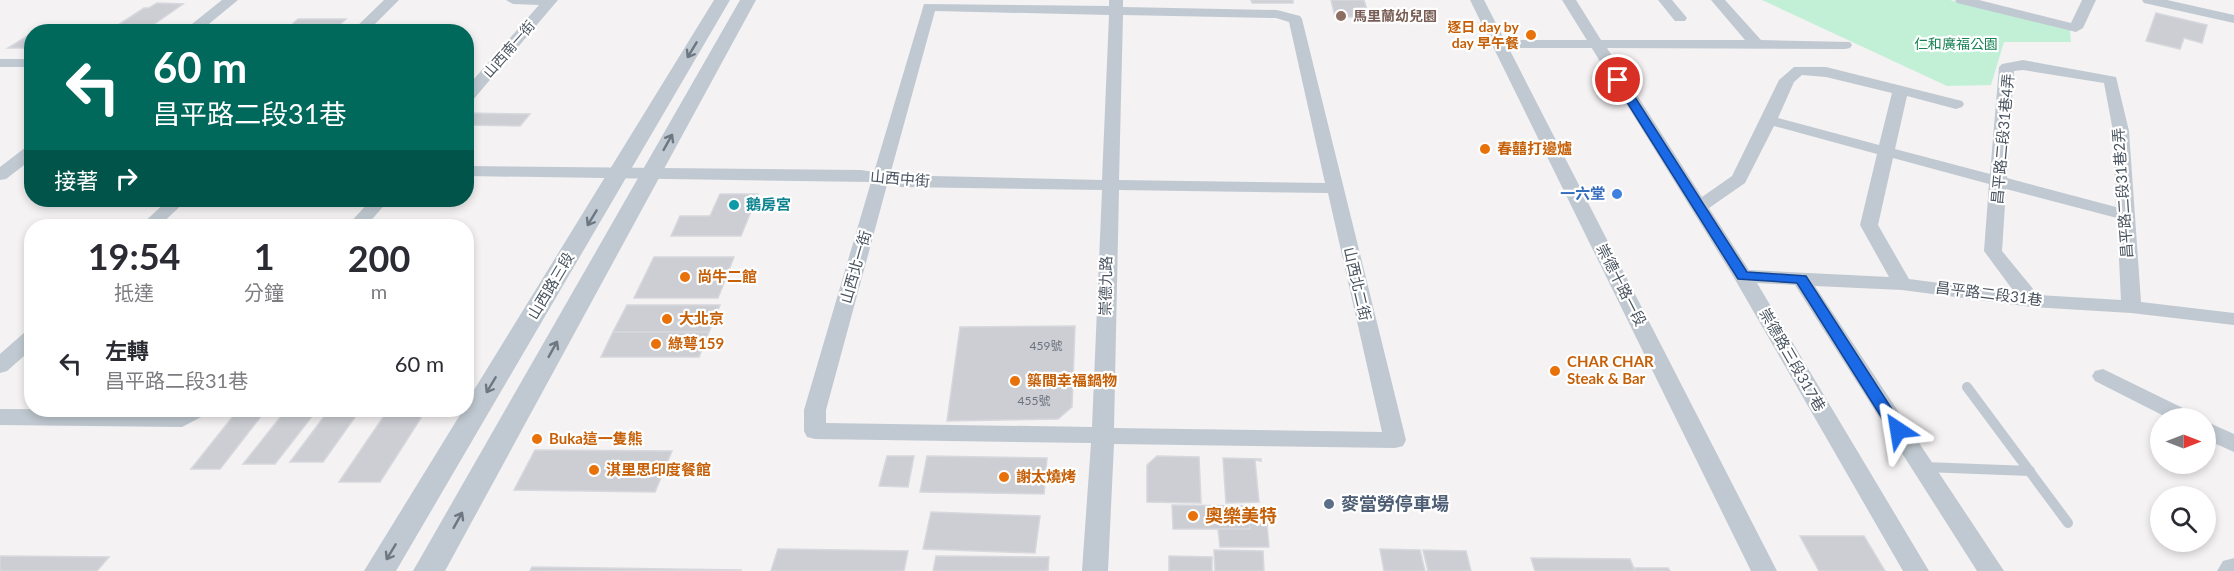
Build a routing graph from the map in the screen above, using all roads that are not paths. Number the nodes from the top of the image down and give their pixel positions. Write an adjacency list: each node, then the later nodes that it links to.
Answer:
1 (231, 0): 17 (street)
2 (392, 0): 18 (street)
3 (513, 0): 13 (street)
4 (722, 0): 33 (street, 山西路三段, one-way to 33)
5 (748, 0): 34 (street, 山西路三段, one-way to 5)
6 (1477, 0): 19 (street, 崇德十路一段)
7 (1569, 0): 20 (street, 崇德路三段317巷)
8 (1665, 0): 15 (street)
9 (1718, 0): 21 (street)
10 (1962, 0): 11 (street)
11 (2089, 0)
12 (2149, 0): 16 (street)
13 (550, 1): 26 (street, 山西南一街)
14 (1116, 5): 36 (street, 山西北一街); 38 (street, 崇德九路); 39 (street, 山西北二街)
15 (1680, 18)
16 (2234, 19)
17 (200, 24)
18 (366, 24)
19 (1500, 44): 20 (lane); 70 (street, 崇德十路一段)
20 (1595, 44): 21 (street); 42 (street, 崇德路三段317巷)
21 (1756, 44): 22 (street)
22 (1845, 45)
23 (0, 63): 24 (street)
24 (24, 63)
25 (2111, 80): 37 (street, 昌平路二段31巷4弄); 43 (street, 昌平路二段31巷2弄)
26 (474, 89)
27 (1900, 91): 28 (street); 29 (street); 30 (street)
28 (1956, 104)
29 (1768, 120): 30 (street); 42 (street)
30 (1886, 151): 37 (street); 48 (street)
31 (24, 157): 35 (street)
32 (474, 171): 33 (street, 山西中街)
33 (618, 173): 34 (street, 山西中街); 57 (street, 山西路三段, one-way to 57)
34 (651, 173): 36 (street, 山西中街); 68 (street, 山西路三段, one-way to 34)
35 (0, 175)
36 (880, 177): 38 (street, 山西中街); 61 (street, 山西北一街)
37 (1999, 181): 43 (street); 49 (street, 昌平路二段31巷4弄)
38 (1109, 185): 39 (street, 山西中街); 61 (street, 崇德九路)
39 (1334, 188): 61 (street, 山西北二街)
40 (170, 207): 44 (street)
41 (374, 207): 45 (street)
42 (1699, 207): 46 (street, 崇德路三段317巷)
43 (2125, 215): 50 (street, 昌平路二段31巷2弄)
44 (157, 219)
45 (362, 219)
46 (1743, 276): 47 (street, 昌平路二段31巷); 71 (street, 崇德路三段317巷)
47 (1801, 279): 48 (street, 昌平路二段31巷); 64 (street)
48 (1902, 284): 49 (street, 昌平路二段31巷)
49 (2032, 301): 50 (street, 昌平路二段31巷)
50 (2131, 307): 51 (street, 昌平路二段31巷)
51 (2234, 319)
52 (24, 344): 53 (street)
53 (0, 366)
54 (2103, 376): 56 (street)
55 (1967, 387): 65 (lane)
56 (2165, 408)
57 (474, 414)
58 (0, 417): 59 (street)
59 (185, 417)
60 (472, 417): 67 (street, 山西路三段, one-way to 67)
61 (1103, 435): 69 (street, 崇德九路)
62 (2216, 435): 63 (street)
63 (2234, 444)
64 (1922, 467): 65 (lane); 72 (street)
65 (2030, 471): 66 (lane)
66 (2068, 523)
67 (380, 571)
68 (429, 571)
69 (1095, 571)
70 (1764, 571)
71 (1916, 571)
72 (1991, 571)

